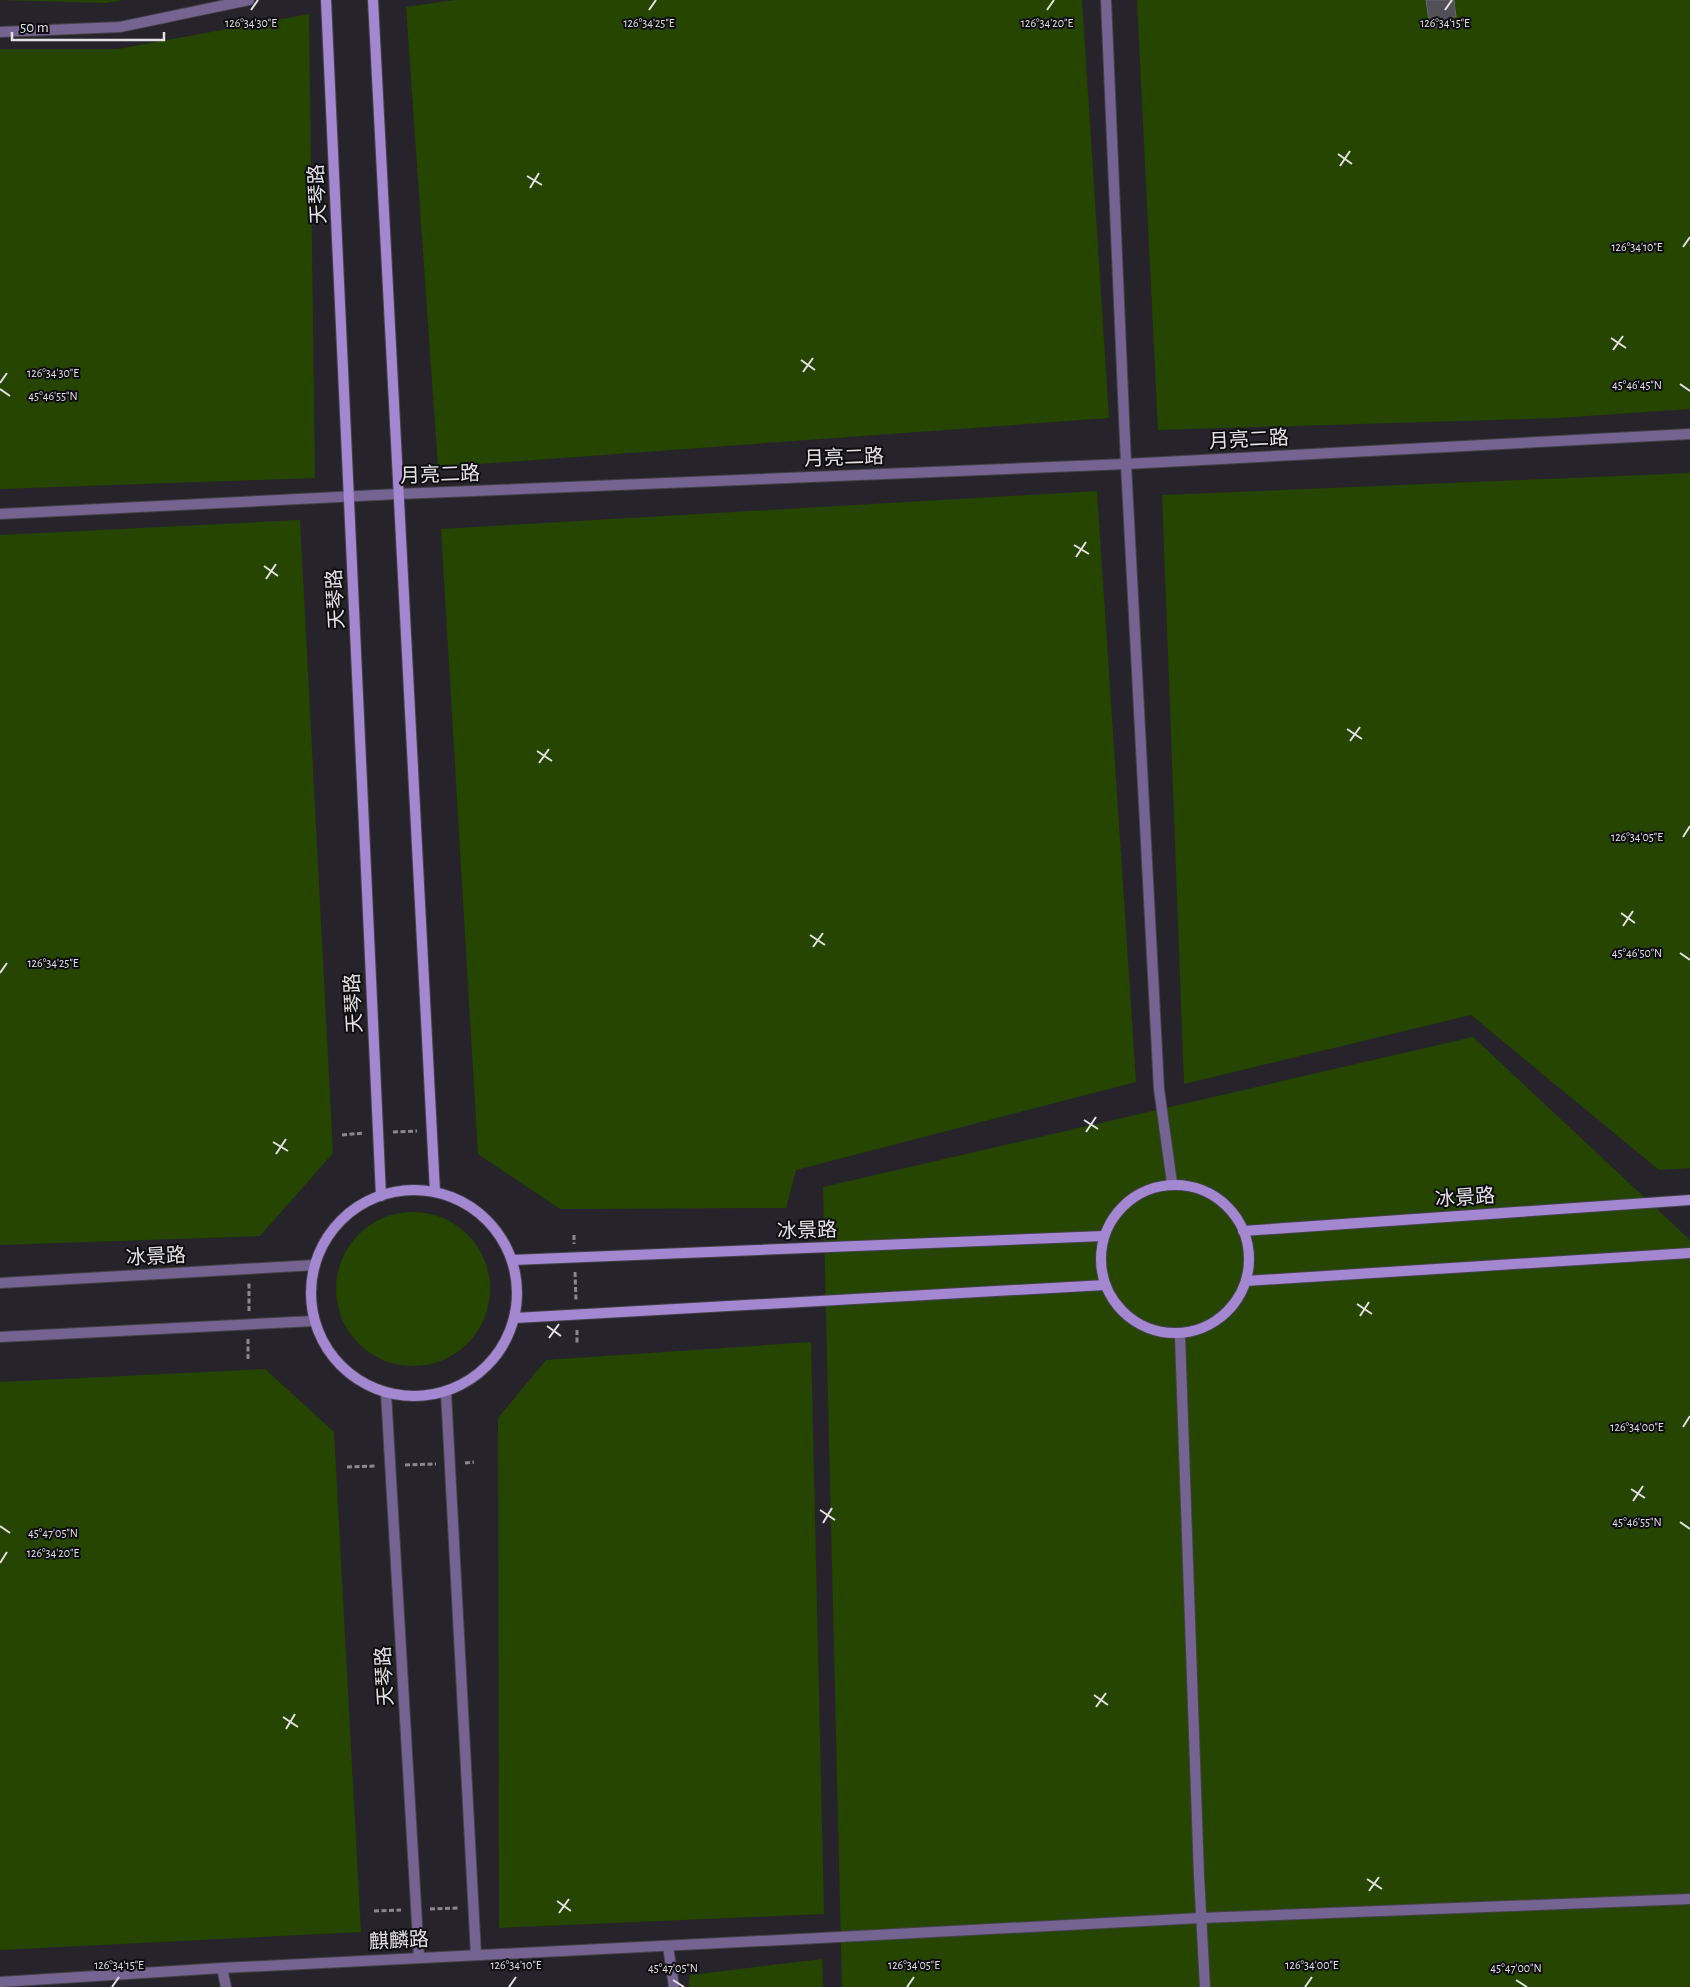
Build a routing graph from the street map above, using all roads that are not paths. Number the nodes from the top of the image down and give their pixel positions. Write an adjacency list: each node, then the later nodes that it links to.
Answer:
1 (249, 0): 5 (street)
2 (326, 0): 9 (main road, 天琴路)
3 (373, 0): 8 (main road)
4 (1106, 0): 7 (street)
5 (0, 32)
6 (1690, 434): 7 (street, 月亮二路)
7 (1126, 464): 8 (street, 月亮二路); 11 (street)
8 (399, 494): 9 (street, 月亮二路); 12 (main road)
9 (349, 496): 10 (street, 月亮二路); 13 (main road, 天琴路)
10 (0, 514)
11 (1172, 1182): 15 (main road); 16 (main road)
12 (435, 1192): 13 (main road); 18 (main road)
13 (380, 1196): 19 (main road)
14 (1690, 1200): 15 (main road, 冰景路)
15 (1243, 1231): 20 (main road)
16 (1104, 1236): 18 (main road, 冰景路); 22 (main road)
17 (1690, 1254): 20 (main road)
18 (512, 1260): 23 (main road)
19 (315, 1265): 21 (street, 冰景路); 24 (main road)
20 (1246, 1281): 25 (main road)
21 (0, 1282)
22 (1105, 1285): 23 (main road); 25 (main road)
23 (514, 1318): 27 (main road)
24 (314, 1320): 26 (street); 28 (main road)
25 (1180, 1336): 30 (street)
26 (0, 1337)
27 (446, 1392): 28 (main road); 32 (street)
28 (386, 1393): 33 (street, 天琴路)
29 (1690, 1899): 30 (street, 麒麟路)
30 (1201, 1918): 31 (street, 麒麟路); 38 (street)
31 (668, 1946): 32 (street, 麒麟路); 37 (street)
32 (476, 1955): 33 (street, 麒麟路)
33 (419, 1958): 34 (street, 麒麟路)
34 (222, 1968): 35 (street, 麒麟路); 36 (street)
35 (0, 1982)
36 (226, 1987)
37 (674, 1987)
38 (1204, 1987)

